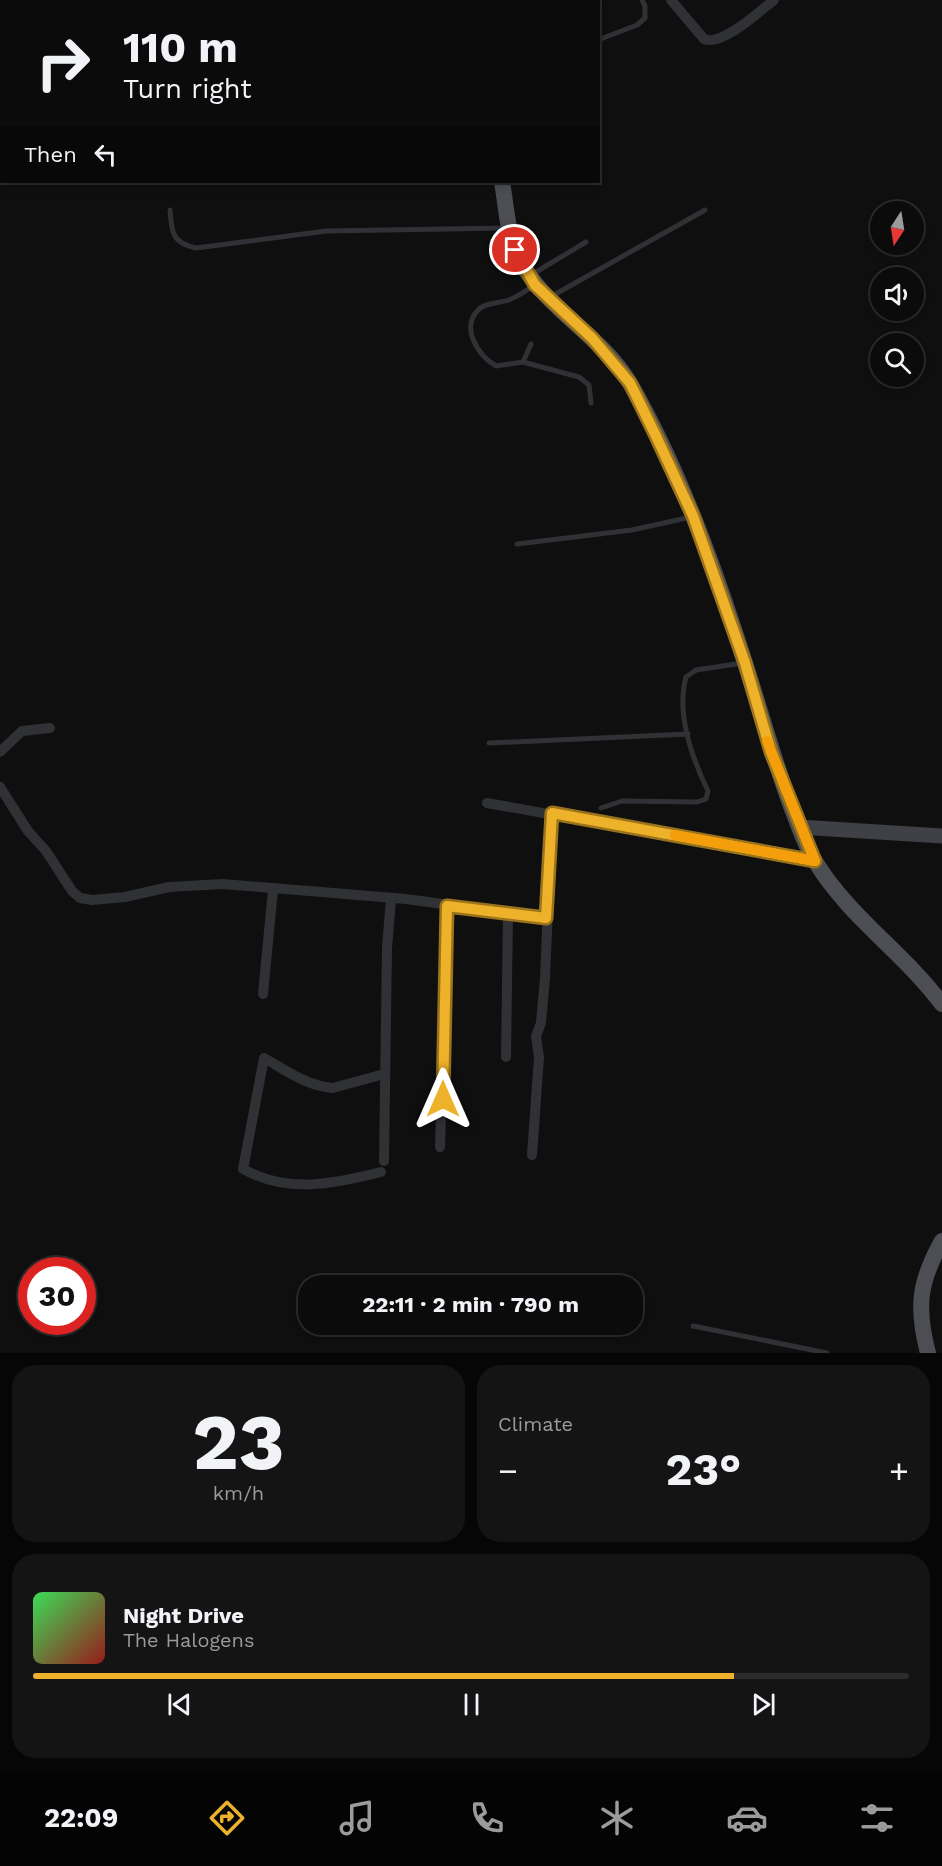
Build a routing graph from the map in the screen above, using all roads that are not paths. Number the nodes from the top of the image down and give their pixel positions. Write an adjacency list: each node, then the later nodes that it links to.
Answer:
1 (642, 0): 4 (lane)
2 (671, 0): 3 (street)
3 (774, 0)
4 (600, 39)
5 (502, 183): 8 (main road)
6 (170, 210): 8 (lane)
7 (705, 210): 11 (lane)
8 (510, 228): 10 (main road)
9 (586, 242): 10 (lane)
10 (532, 280): 11 (main road); 13 (lane)
11 (548, 299): 15 (main road)
12 (531, 344): 13 (lane)
13 (523, 362): 14 (lane)
14 (591, 403)
15 (693, 516): 16 (lane); 17 (main road)
16 (517, 544)
17 (745, 663): 19 (lane); 26 (main road)
18 (50, 728): 21 (street)
19 (688, 734): 20 (lane); 24 (lane)
20 (489, 743)
21 (0, 752)
22 (0, 787): 29 (street)
23 (487, 803): 25 (street)
24 (601, 808)
25 (552, 813): 28 (street); 33 (street)
26 (799, 827): 27 (street); 28 (main road)
27 (942, 836)
28 (815, 861): 35 (main road)
29 (273, 890): 30 (street); 34 (street)
30 (391, 899): 31 (street); 37 (street)
31 (447, 906): 32 (street); 38 (street)
32 (508, 913): 33 (street); 36 (street)
33 (546, 918): 39 (street)
34 (263, 994)
35 (942, 1004)
36 (506, 1057)
37 (384, 1074): 37 (street)
38 (440, 1147)
39 (532, 1155)
40 (942, 1241): 43 (main road)
41 (693, 1326): 42 (lane)
42 (827, 1353)
43 (928, 1353)

